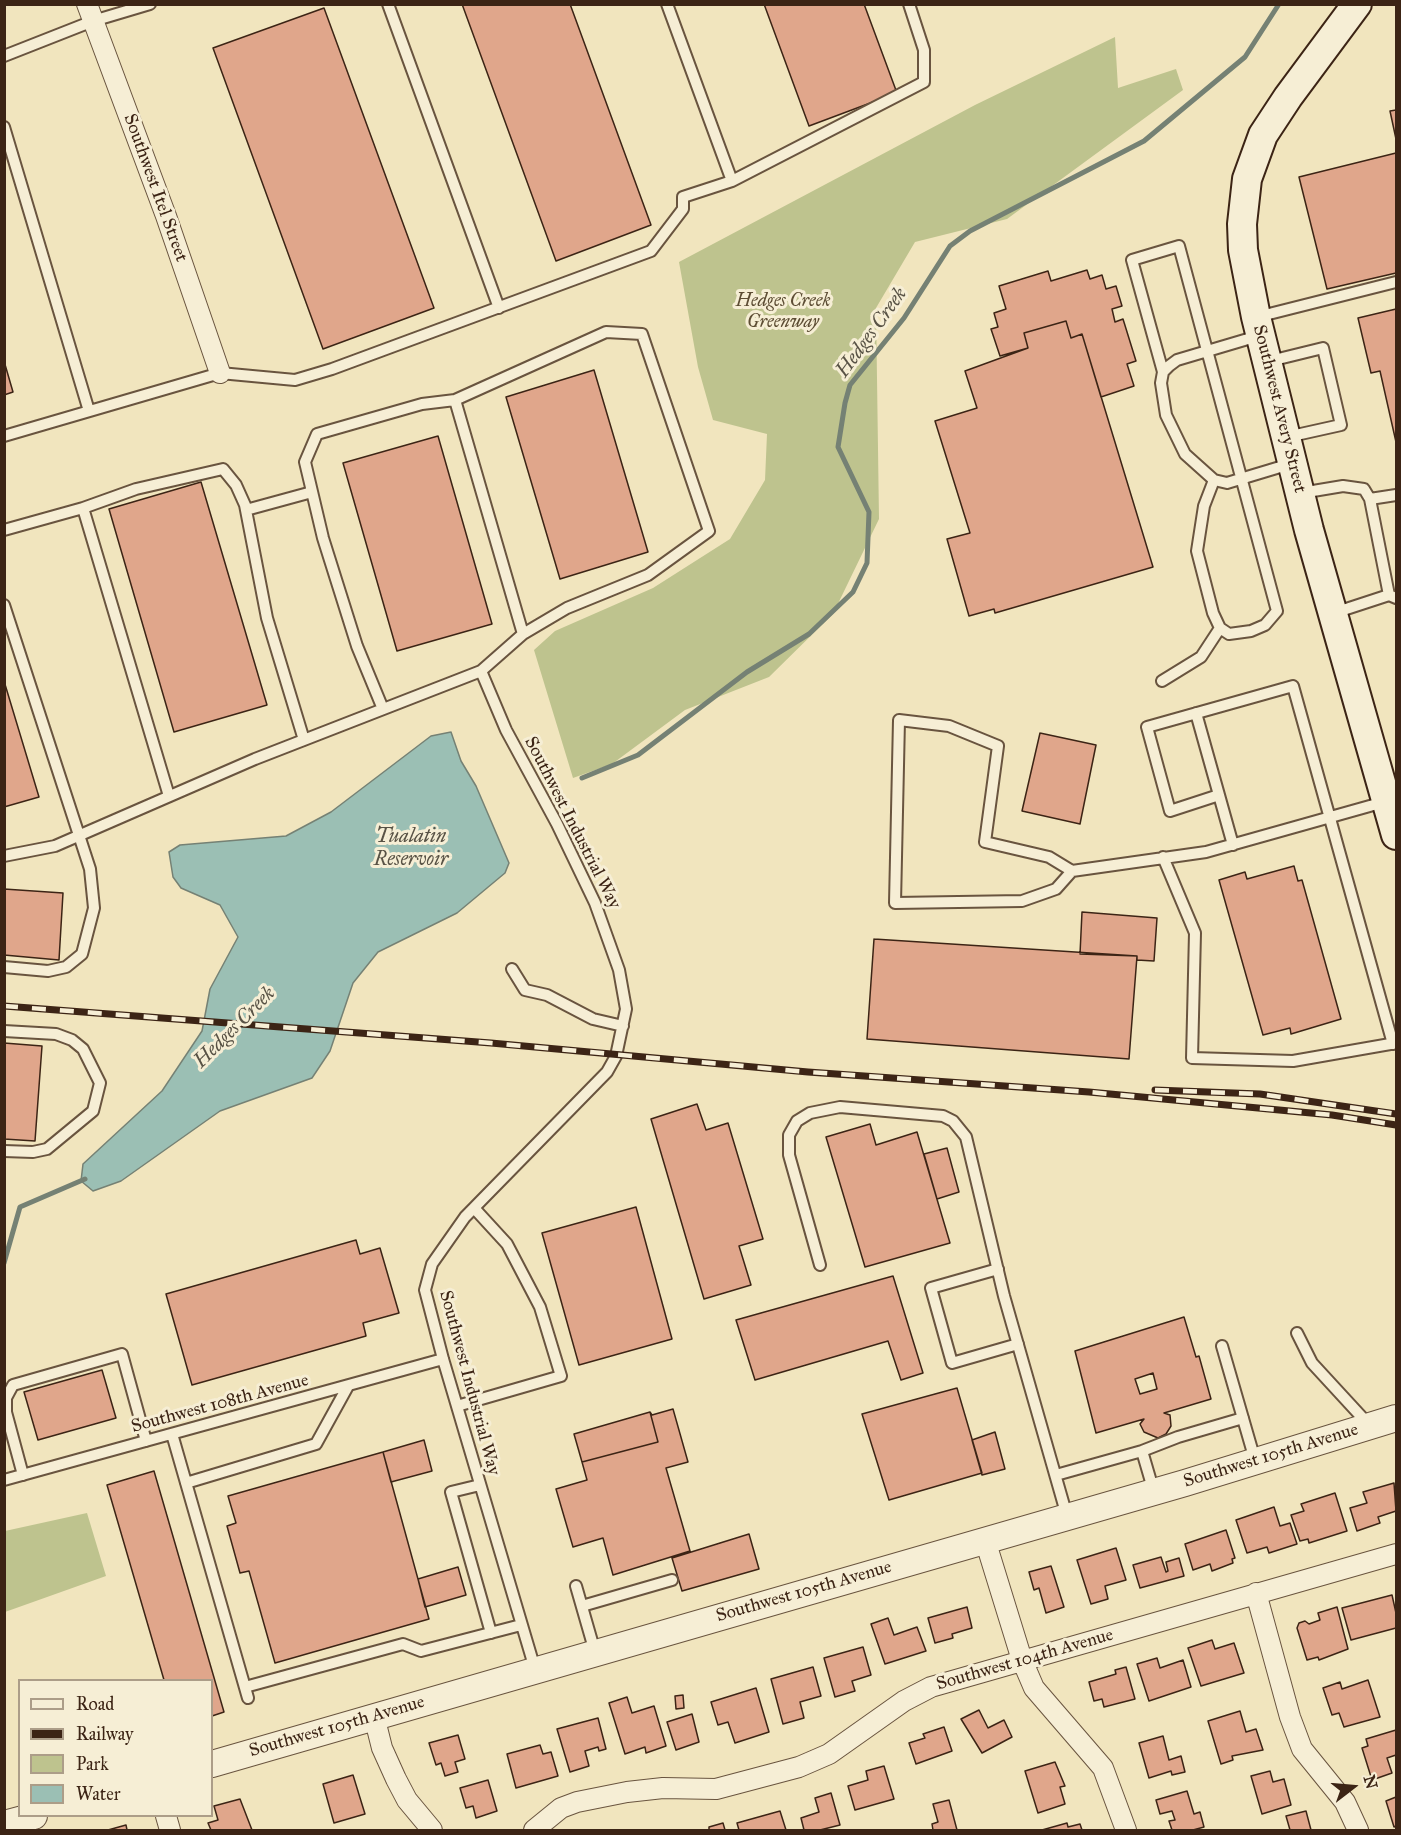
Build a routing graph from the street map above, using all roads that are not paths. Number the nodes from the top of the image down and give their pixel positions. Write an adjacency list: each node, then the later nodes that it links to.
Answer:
1 (150, 4): 6 (lane)
2 (388, 4): 11 (lane)
3 (666, 4): 9 (lane)
4 (909, 4): 9 (lane)
5 (1357, 4): 12 (main road, Southwest Avery Street)
6 (90, 13): 7 (lane); 15 (street, Southwest Itel Street)
7 (4, 56)
8 (4, 126): 17 (lane)
9 (732, 181): 11 (lane)
10 (1396, 282): 12 (lane)
11 (499, 308): 15 (lane)
12 (1262, 338): 13 (lane); 19 (main road, Southwest Avery Street); 19 (lane)
13 (1207, 351): 14 (lane); 14 (lane); 20 (lane)
14 (1163, 372): 21 (lane)
15 (220, 373): 17 (lane)
16 (455, 400): 22 (lane); 33 (lane); 33 (lane)
17 (89, 411): 18 (lane)
18 (4, 436)
19 (1290, 450): 20 (lane); 23 (main road, Southwest Avery Street)
20 (1242, 479): 21 (lane); 32 (lane)
21 (1214, 480): 32 (lane)
22 (312, 492): 27 (lane); 36 (lane)
23 (1300, 493): 25 (lane); 31 (main road, Southwest Avery Street)
24 (1396, 495): 25 (lane)
25 (1370, 499): 29 (lane)
26 (83, 508): 27 (lane); 28 (lane); 40 (lane)
27 (246, 510): 38 (lane)
28 (4, 530)
29 (1393, 596): 31 (lane)
30 (4, 605): 44 (lane)
31 (1333, 613): 41 (main road, Southwest Avery Street)
32 (1220, 628): 35 (lane)
33 (523, 634): 34 (lane)
34 (481, 671): 36 (lane); 51 (lane, Southwest Industrial Way)
35 (1162, 681)
36 (383, 709): 38 (lane)
37 (1196, 713): 39 (lane); 39 (lane); 42 (lane)
38 (304, 740): 40 (lane)
39 (1219, 795): 45 (lane)
40 (169, 796): 44 (lane)
41 (1392, 800): 42 (lane); 43 (main road, Southwest Avery Street)
42 (1329, 817): 45 (lane); 53 (lane)
43 (1396, 835)
44 (79, 836): 46 (lane); 49 (lane)
45 (1233, 845): 47 (lane)
46 (4, 856)
47 (1163, 857): 48 (lane); 53 (lane)
48 (1072, 871): 48 (lane)
49 (4, 968)
50 (512, 969): 51 (lane)
51 (623, 1026): 55 (lane, Southwest Industrial Way)
52 (4, 1030): 54 (lane)
53 (1395, 1043)
54 (4, 1151)
55 (474, 1208): 61 (lane, Southwest Industrial Way); 63 (lane)
56 (820, 1265): 57 (lane)
57 (998, 1269): 59 (lane); 59 (lane)
58 (1297, 1333): 66 (lane)
59 (1018, 1344): 72 (lane)
60 (1222, 1346): 64 (lane)
61 (443, 1359): 62 (lane, Southwest 108th Avenue); 63 (lane, Southwest Industrial Way)
62 (348, 1386): 67 (lane, Southwest 108th Avenue); 74 (lane)
63 (457, 1406): 75 (lane, Southwest Industrial Way)
64 (1243, 1418): 69 (lane); 70 (lane)
65 (1396, 1418): 66 (street, Southwest 105th Avenue)
66 (1370, 1426): 70 (street, Southwest 105th Avenue)
67 (172, 1434): 68 (lane, Southwest 108th Avenue); 74 (lane)
68 (146, 1441): 71 (lane, Southwest 108th Avenue); 71 (lane)
69 (1142, 1451): 72 (lane); 76 (lane)
70 (1255, 1460): 76 (street, Southwest 105th Avenue)
71 (22, 1475): 73 (lane, Southwest 108th Avenue)
72 (1056, 1475): 77 (lane)
73 (4, 1480)
74 (186, 1483): 85 (lane)
75 (480, 1485): 84 (lane, Southwest Industrial Way); 85 (lane)
76 (1154, 1492): 77 (street, Southwest 105th Avenue)
77 (1067, 1517): 78 (street, Southwest 105th Avenue)
78 (985, 1540): 86 (street, Southwest 105th Avenue); 87 (street)
79 (1396, 1554): 82 (street, Southwest 104th Avenue)
80 (672, 1580): 83 (lane)
81 (576, 1586): 83 (lane)
82 (1256, 1593): 87 (street, Southwest 104th Avenue); 96 (street)
83 (582, 1606): 86 (lane)
84 (521, 1624): 85 (lane); 88 (lane, Southwest Industrial Way)
85 (491, 1633)
86 (595, 1652): 88 (street, Southwest 105th Avenue)
87 (1022, 1660): 94 (street, Southwest 104th Avenue); 95 (street)
88 (535, 1670): 89 (street, Southwest 105th Avenue)
89 (374, 1716): 90 (street, Southwest 105th Avenue); 93 (street)
90 (213, 1764)
91 (27, 1817): 92 (street)
92 (4, 1824)
93 (432, 1830)
94 (534, 1830)
95 (1126, 1830)
96 (1358, 1830)

